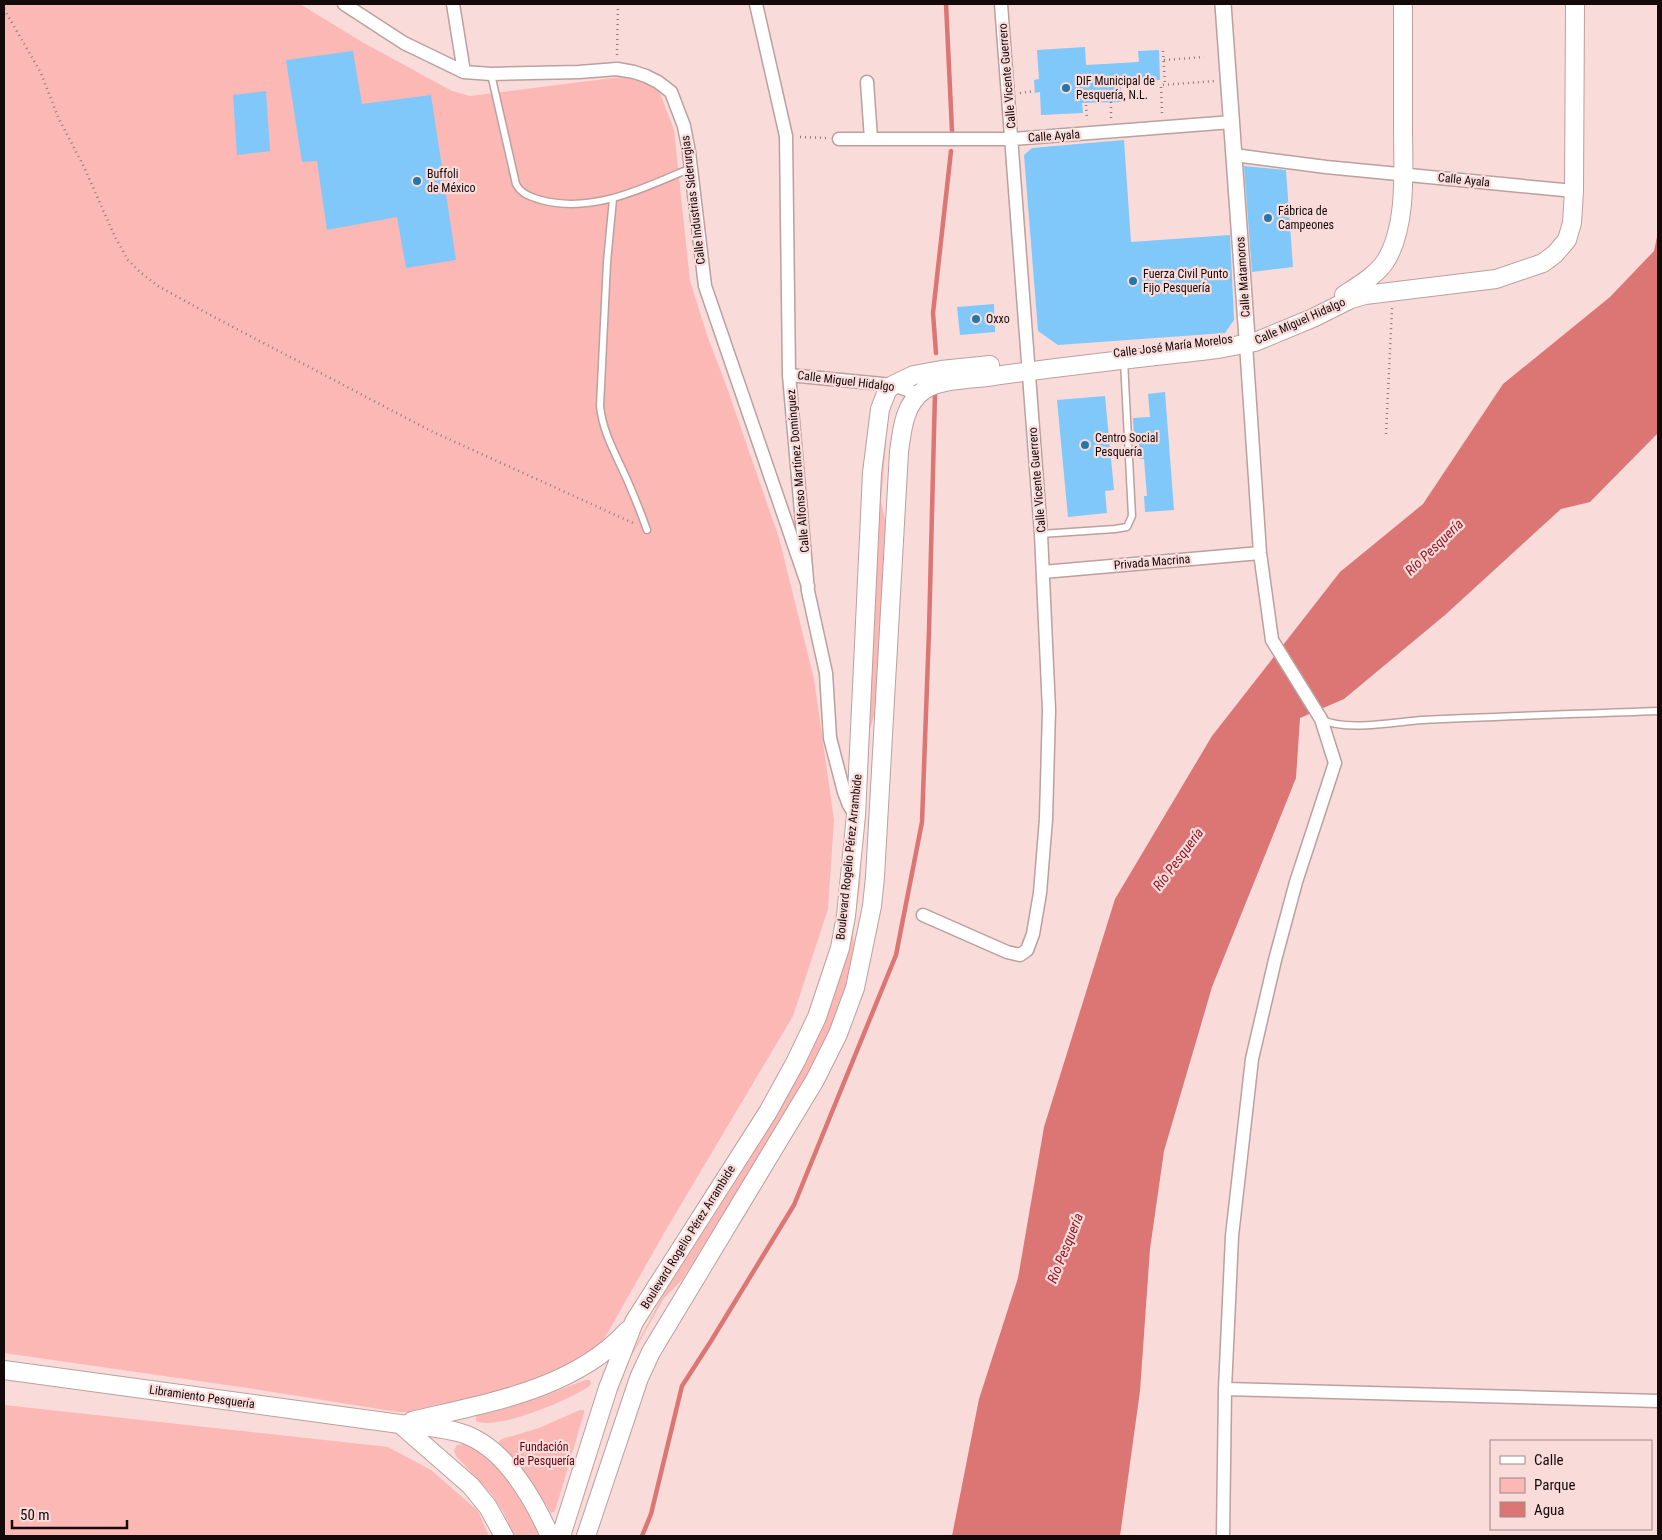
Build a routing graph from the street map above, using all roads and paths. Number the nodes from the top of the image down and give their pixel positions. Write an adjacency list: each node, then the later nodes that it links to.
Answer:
1 (344, 4): 14 (street, Calle Industrias Siderurgias)
2 (453, 4): 14 (street)
3 (618, 4): 13 (path)
4 (756, 4): 23 (street, Calle Alfonso Martínez Domínguez)
5 (1002, 4): 26 (street, Calle Vicente Guerrero)
6 (1223, 4): 16 (street, Calle Matamoros)
7 (1403, 4): 29 (main road, Calle José María Morelos)
8 (1575, 4): 30 (main road, Calle Miguel Hidalgo)
9 (4, 9): 40 (path)
10 (1163, 51): 12 (path)
11 (1204, 57): 12 (path)
12 (1164, 60): 18 (path)
13 (617, 69): 15 (street, Calle Industrias Siderurgias); 28 (street, Calle Industrias Siderurgias)
14 (464, 72): 15 (street, Calle Industrias Siderurgias)
15 (491, 74): 31 (lane)
16 (1228, 80): 18 (path); 20 (street, Calle Matamoros)
17 (867, 82): 25 (street)
18 (1165, 85): 21 (path)
19 (1084, 90): 22 (path)
20 (1232, 122): 21 (street, Calle Ayala); 27 (street, Calle Matamoros)
21 (1163, 127): 22 (street, Calle Ayala)
22 (1088, 133): 26 (street, Calle Ayala)
23 (786, 136): 24 (path); 36 (street, Calle Alfonso Martínez Domínguez)
24 (839, 139): 25 (street, Calle Ayala)
25 (871, 139): 26 (street, Calle Ayala)
26 (1013, 139): 35 (street, Calle Vicente Guerrero)
27 (1234, 155): 29 (street, Calle Ayala); 33 (street, Calle Matamoros)
28 (691, 168): 31 (lane); 44 (street, Calle Industrias Siderurgias)
29 (1402, 174): 30 (street, Calle Ayala); 33 (main road, Calle José María Morelos)
30 (1574, 191): 32 (main road, Calle Miguel Hidalgo)
31 (612, 199): 40 (lane)
32 (1393, 291): 33 (main road, Calle Miguel Hidalgo); 39 (path)
33 (1247, 341): 34 (main road, Calle José María Morelos); 42 (street, Calle Matamoros)
34 (1124, 356): 35 (main road, Calle José María Morelos); 41 (lane)
35 (1028, 366): 37 (main road, Calle José María Morelos); 38 (main road); 41 (street, Calle Vicente Guerrero)
36 (789, 375): 37 (street, Calle Miguel Hidalgo); 44 (street, Calle Alfonso Martínez Domínguez)
37 (893, 386): 38 (street, Calle Miguel Hidalgo); 47 (main road, Boulevard Rogelio Pérez Arrambide)
38 (919, 394): 48 (main road, Boulevard Rogelio Pérez Arrambide)
39 (1386, 434)
40 (647, 530)
41 (1041, 534): 43 (street, Calle Vicente Guerrero)
42 (1260, 552): 43 (street, Privada Macrina); 46 (street, Calle Matamoros)
43 (1044, 572): 49 (street, Calle Vicente Guerrero)
44 (808, 586): 47 (street, Calle Alfonso Martínez Domínguez)
45 (1658, 711): 46 (lane)
46 (1320, 719): 52 (street)
47 (856, 816): 48 (main road); 50 (main road, Boulevard Rogelio Pérez Arrambide)
48 (880, 818): 58 (main road, Boulevard Rogelio Pérez Arrambide)
49 (923, 915)
50 (634, 1322): 54 (main road); 57 (main road, Boulevard Rogelio Pérez Arrambide)
51 (4, 1370): 54 (main road, Libramiento Pesquería)
52 (1225, 1389): 53 (street); 59 (street)
53 (1658, 1401)
54 (400, 1424): 55 (main road); 56 (main road, Libramiento Pesquería)
55 (504, 1536)
56 (550, 1536)
57 (561, 1536)
58 (586, 1536)
59 (1223, 1536)

